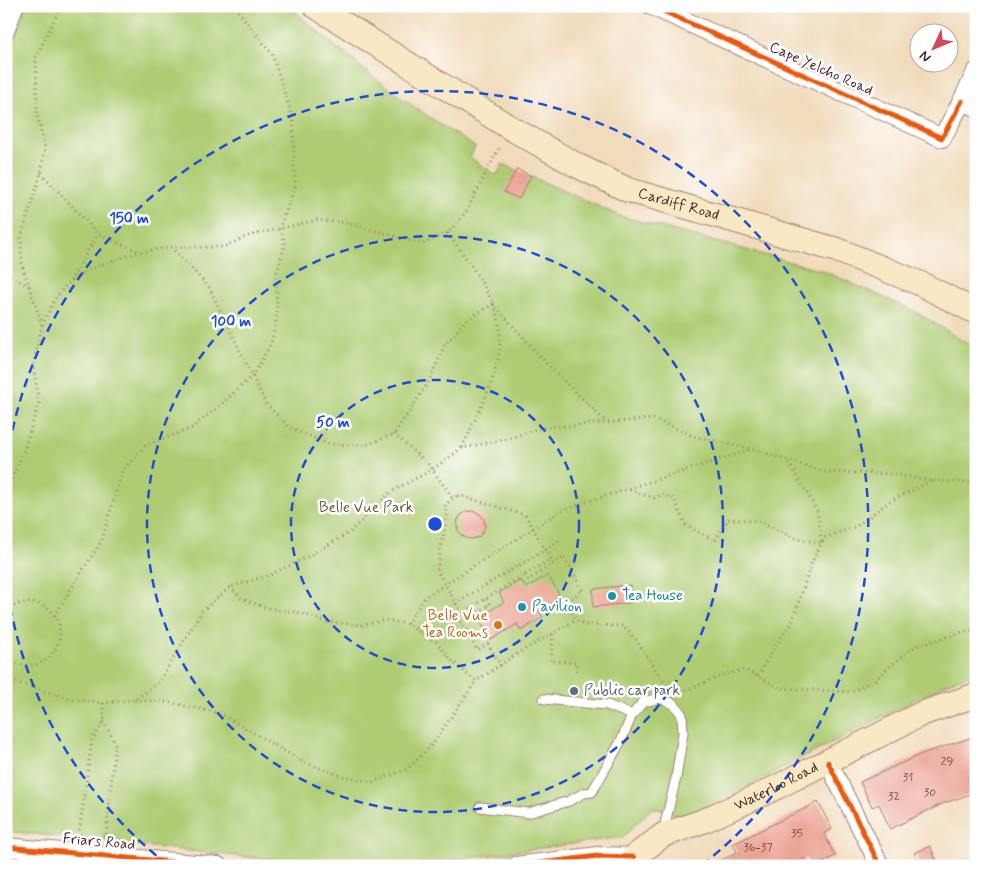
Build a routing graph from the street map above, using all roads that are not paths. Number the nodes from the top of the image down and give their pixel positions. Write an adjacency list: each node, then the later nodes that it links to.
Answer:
1 (14, 6): 5 (street)
2 (315, 6): 6 (main road, Cardiff Road)
3 (342, 6): 6 (main road, Cardiff Road)
4 (652, 6): 8 (street, Cape Yelcho Road)
5 (6, 29)
6 (400, 58): 9 (main road, Cardiff Road)
7 (976, 72): 8 (street, Cape Yelcho Road)
8 (969, 104)
9 (976, 312)
10 (976, 695): 13 (main road, Waterloo Road)
11 (544, 699): 12 (lane)
12 (632, 715): 14 (lane); 15 (lane)
13 (828, 762): 15 (main road, Waterloo Road); 20 (street)
14 (480, 807)
15 (663, 835): 17 (main road, Waterloo Road)
16 (6, 847): 18 (street, Friars Road)
17 (631, 861): 19 (street)
18 (218, 866)
19 (516, 866)
20 (880, 866)

